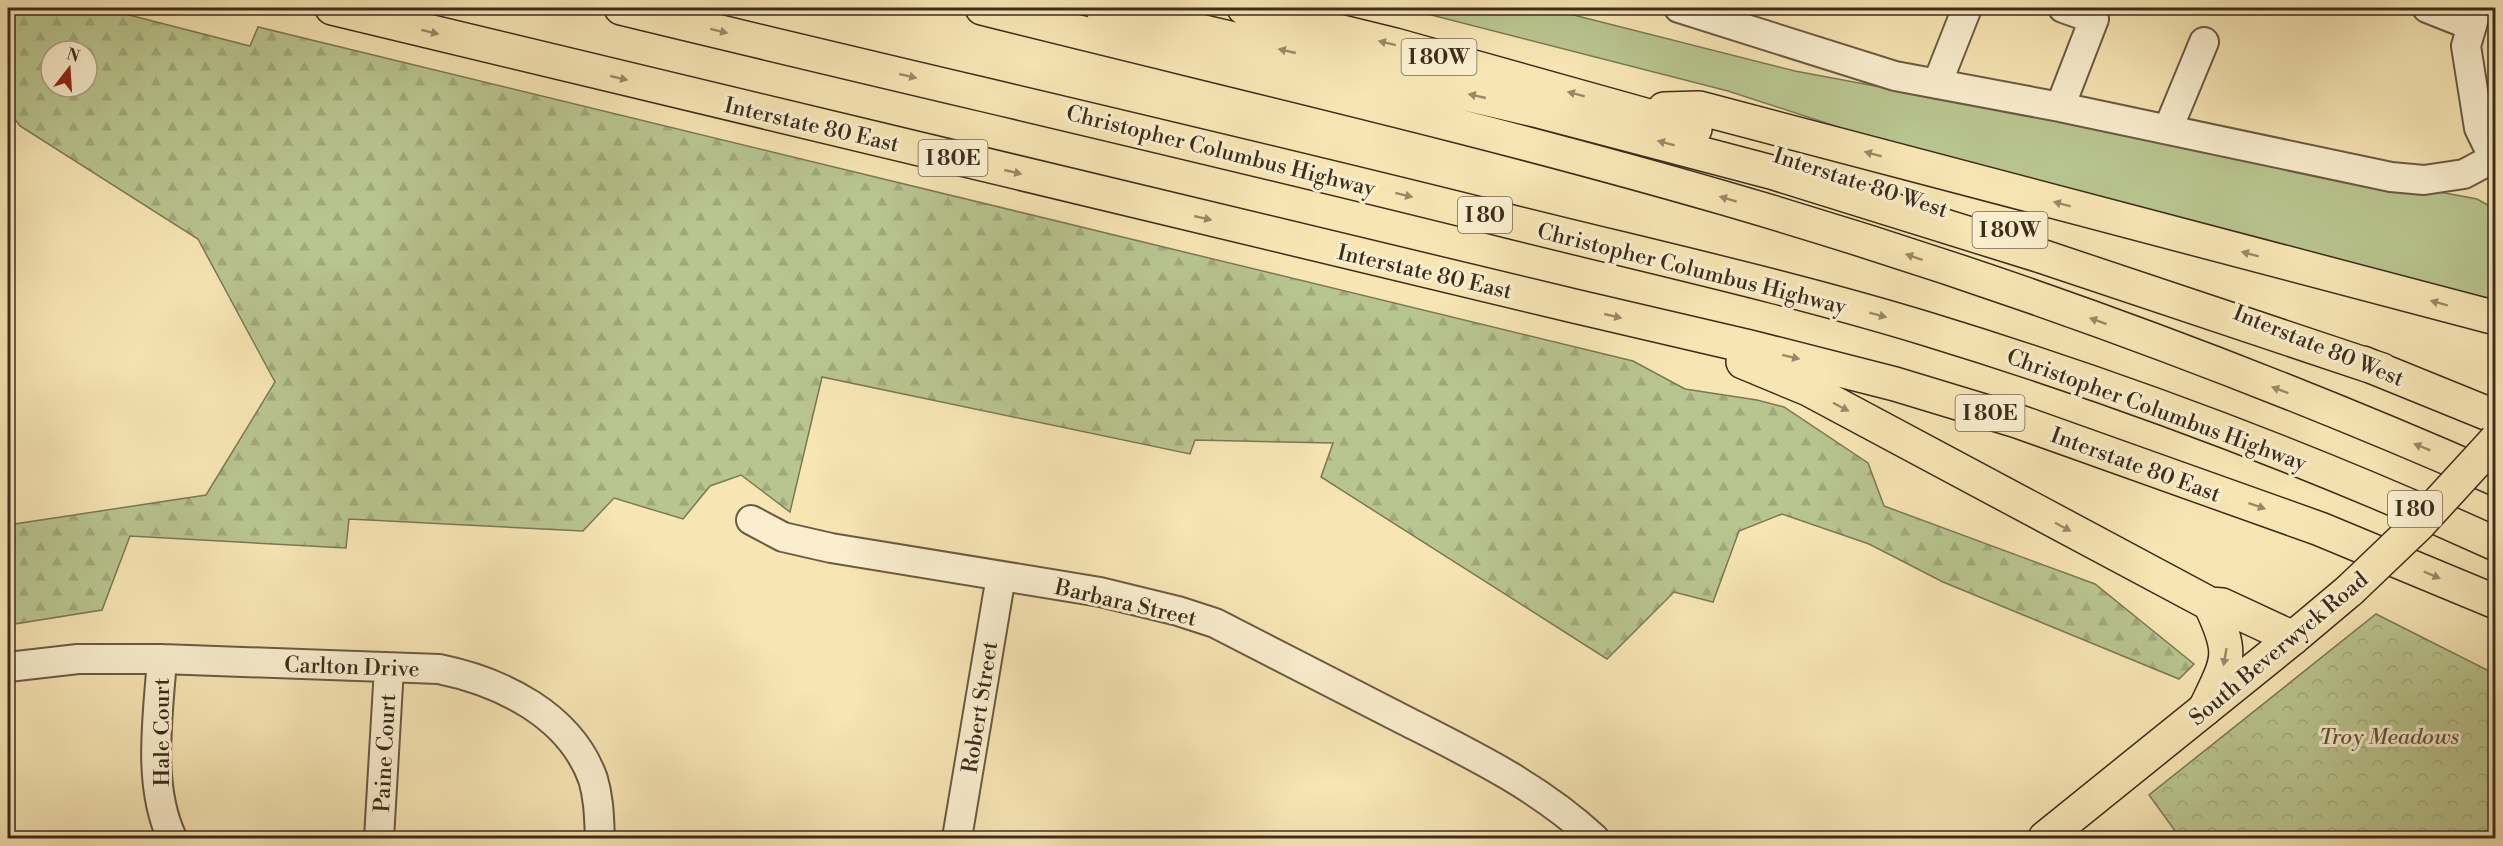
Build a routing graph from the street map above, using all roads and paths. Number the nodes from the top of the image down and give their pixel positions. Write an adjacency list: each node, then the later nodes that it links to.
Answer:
1 (333, 8): 18 (main road, Interstate 80 East / I 80E, one-way to 18)
2 (621, 8): 24 (main road, Christopher Columbus Highway / I 80, one-way to 24)
3 (982, 8): 22 (main road, I 80, one-way to 3)
4 (1102, 8): 19 (main road, one-way to 4)
5 (1245, 8): 14 (main road, Interstate 80 West / I 80W, one-way to 5)
6 (1679, 8): 12 (street)
7 (1967, 8): 12 (street)
8 (2063, 8): 13 (street)
9 (2427, 8): 10 (street)
10 (2473, 16): 16 (street)
11 (2204, 42): 15 (street)
12 (1937, 84): 13 (street)
13 (2060, 106): 15 (street)
14 (1632, 109): 17 (main road, one-way to 14); 19 (main road, Interstate 80 West / I 80W)
15 (2168, 129): 16 (street)
16 (2494, 161)
17 (2496, 318)
18 (1653, 325): 26 (main road, Interstate 80 East / I 80E, one-way to 26); 27 (main road, one-way to 27)
19 (2382, 370): 20 (main road, Interstate 80 West / I 80W)
20 (2496, 417)
21 (2496, 440): 28 (main road, South Beverwyck Road, bridge)
22 (2496, 479)
23 (751, 520): 25 (street, Barbara Street)
24 (2496, 544)
25 (1001, 576): 36 (street, Robert Street); 37 (street, Barbara Street)
26 (2496, 602)
27 (2210, 604): 28 (main road); 32 (main road, one-way to 32)
28 (2293, 639): 32 (main road, South Beverwyck Road)
29 (162, 659): 30 (street, Carlton Drive); 31 (street, Carlton Drive); 33 (street, Hale Court)
30 (8, 667)
31 (389, 668): 34 (street, Paine Court); 35 (street, Carlton Drive)
32 (2205, 709): 38 (main road, South Beverwyck Road)
33 (172, 838)
34 (379, 838)
35 (600, 838)
36 (957, 838)
37 (1594, 838)
38 (2045, 838)

